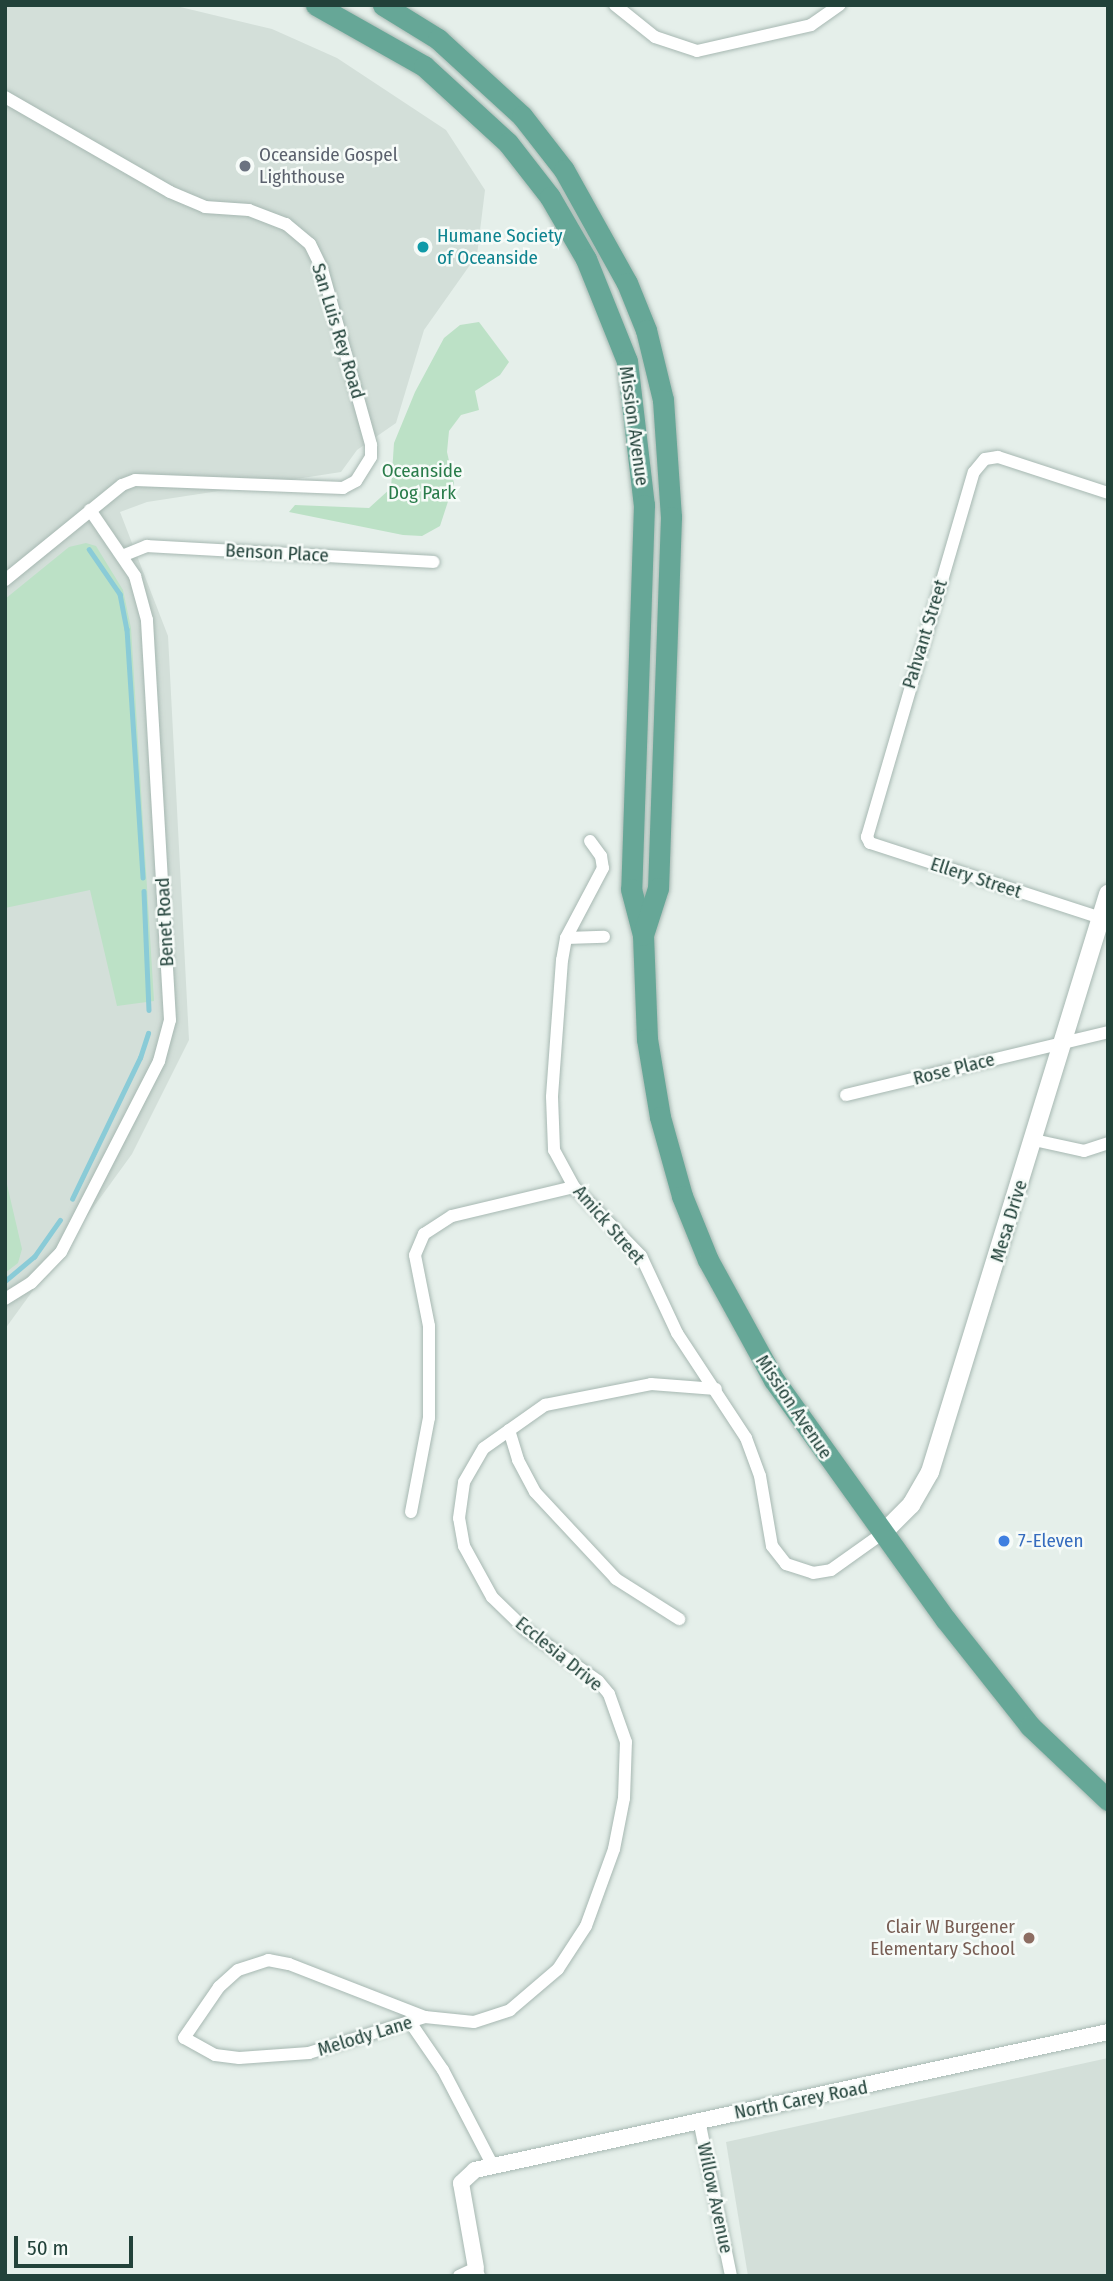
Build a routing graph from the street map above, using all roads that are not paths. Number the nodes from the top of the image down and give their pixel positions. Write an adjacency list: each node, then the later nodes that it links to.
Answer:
1 (316, 5): 15 (main road, Mission Avenue)
2 (383, 5): 15 (main road, Mission Avenue)
3 (615, 5): 4 (street)
4 (841, 5)
5 (5, 97): 7 (street, San Luis Rey Road)
6 (1108, 493): 11 (street, Pahvant Street)
7 (90, 510): 8 (street, Benet Road); 10 (street, San Luis Rey Road)
8 (122, 556): 9 (street, Benson Place); 24 (street, Benet Road)
9 (434, 562)
10 (5, 580)
11 (868, 825): 14 (street, Ellery Street)
12 (590, 841): 17 (street, Amick Street)
13 (1108, 894): 14 (main road, Mesa Drive)
14 (1101, 918): 19 (main road, Mesa Drive)
15 (643, 935): 28 (main road, Mission Avenue)
16 (604, 937): 17 (street)
17 (566, 939): 23 (street, Amick Street)
18 (1108, 1032): 19 (street, Rose Place)
19 (1062, 1043): 20 (street, Rose Place); 21 (main road, Mesa Drive)
20 (846, 1095)
21 (1034, 1140): 22 (street); 28 (main road, Mesa Drive)
22 (1108, 1143)
23 (574, 1187): 25 (street, Amick Street); 27 (street)
24 (5, 1299)
25 (716, 1389): 26 (street, Ecclesia Drive); 28 (street, Amick Street)
26 (509, 1430): 29 (street); 31 (street, Ecclesia Drive)
27 (411, 1512)
28 (883, 1533): 30 (main road, Mission Avenue)
29 (679, 1619)
30 (1108, 1800)
31 (425, 2017): 32 (street, Melody Lane); 34 (street, Ecclesia Drive)
32 (410, 2022): 34 (street, Melody Lane); 36 (street)
33 (1108, 2032): 35 (street, North Carey Road)
34 (184, 2038)
35 (699, 2120): 36 (street, North Carey Road); 39 (street, Willow Avenue)
36 (494, 2165): 37 (street, North Carey Road)
37 (477, 2272): 38 (street)
38 (458, 2276)
39 (731, 2276)

